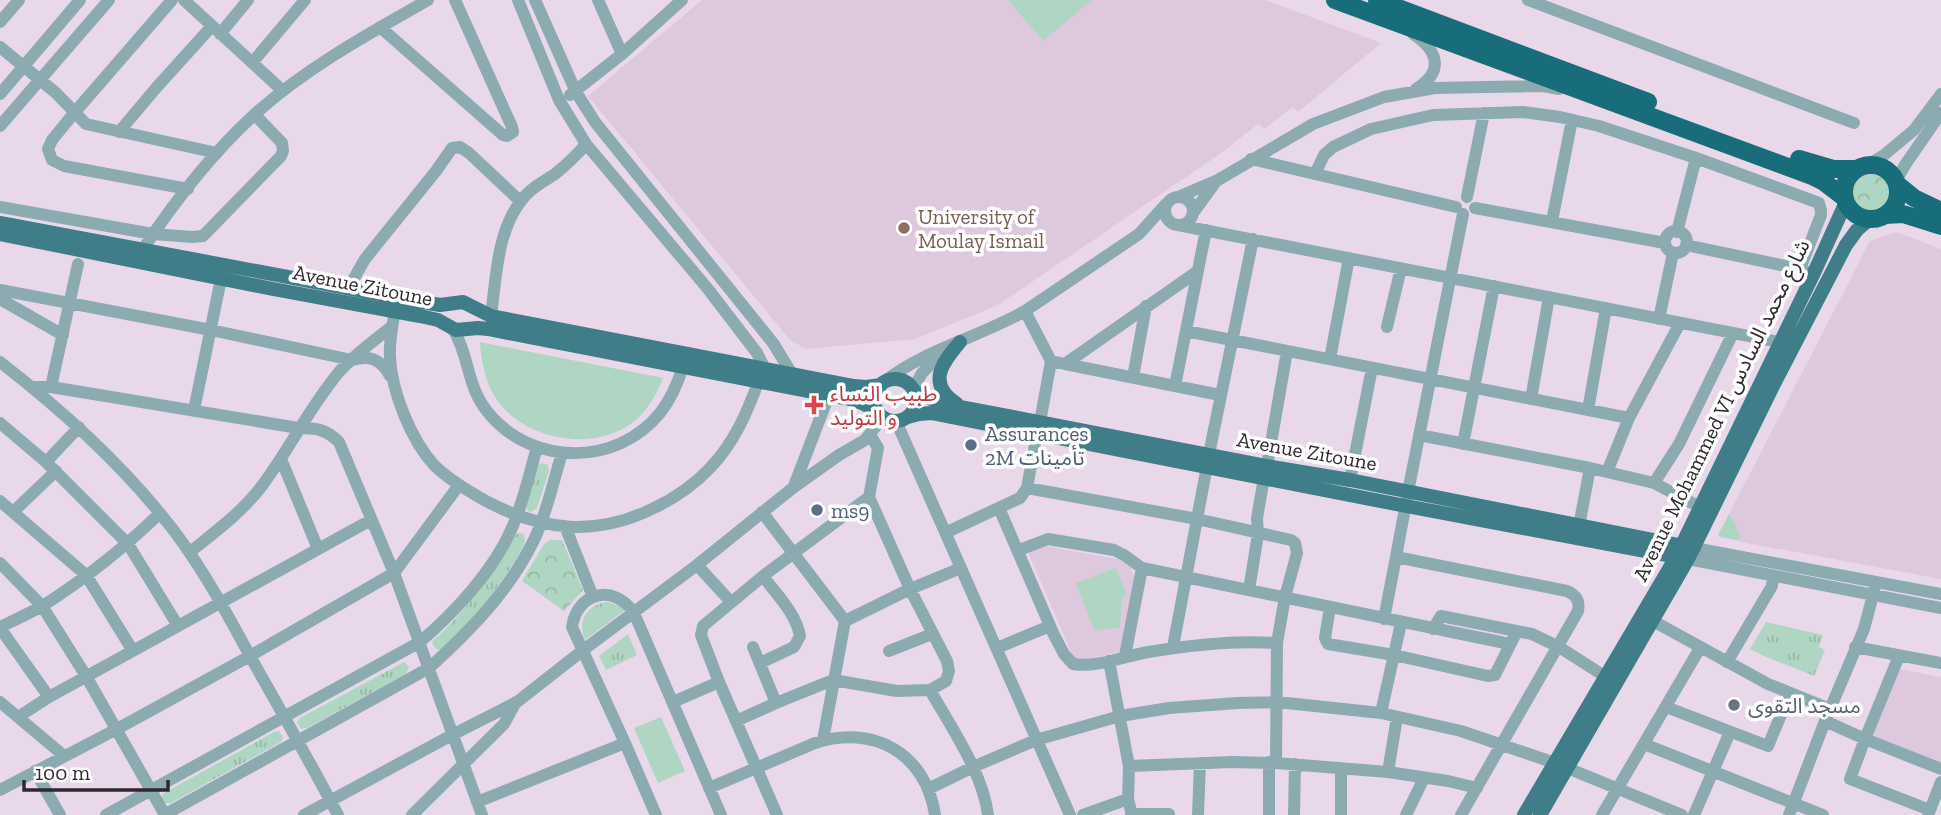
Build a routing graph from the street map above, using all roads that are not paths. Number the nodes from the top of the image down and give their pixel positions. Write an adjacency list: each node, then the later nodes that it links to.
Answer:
1 (19, 0): 17 (street)
2 (80, 0): 24 (street)
3 (109, 0): 25 (street)
4 (172, 0): 33 (street)
5 (184, 0): 20 (street)
6 (248, 0): 20 (street)
7 (305, 0): 23 (street)
8 (428, 0): 19 (street)
9 (455, 0): 19 (street)
10 (518, 0): 32 (street)
11 (535, 0): 28 (street)
12 (598, 0): 22 (street)
13 (682, 0): 22 (street)
14 (1335, 0): 18 (highway)
15 (1377, 0): 45 (highway)
16 (1528, 0): 38 (street)
17 (0, 22)
18 (1396, 23): 27 (street); 29 (highway)
19 (380, 27): 26 (street)
20 (216, 30): 23 (street); 40 (street)
21 (0, 47): 24 (street)
22 (622, 54): 28 (street)
23 (252, 63): 26 (street)
24 (23, 66): 25 (street); 31 (street)
25 (40, 80): 33 (street); 39 (street)
26 (283, 91): 36 (street)
27 (1412, 91): 29 (street); 44 (street)
28 (576, 92): 32 (street); 103 (street)
29 (1587, 92): 51 (highway)
30 (1941, 93): 45 (street)
31 (0, 94)
32 (559, 100): 41 (street)
33 (75, 112): 40 (street); 49 (street)
34 (1484, 113): 37 (street); 46 (street); 55 (street)
35 (1941, 113): 48 (street)
36 (254, 115): 42 (street); 66 (street)
37 (1572, 120): 43 (street); 59 (street)
38 (1854, 123)
39 (0, 126)
40 (119, 132): 42 (street)
41 (586, 144): 52 (street); 106 (street)
42 (217, 153): 49 (street)
43 (1696, 158): 64 (street); 76 (street)
44 (1251, 159): 46 (street); 47 (street)
45 (1862, 167): 48 (highway); 51 (highway)
46 (1315, 174): 55 (street)
47 (1218, 180): 50 (street); 57 (street)
48 (1897, 183): 56 (highway); 58 (highway)
49 (188, 189): 66 (street)
50 (1178, 197): 53 (street); 57 (street)
51 (1846, 200): 58 (highway); 76 (main road, Avenue Mohammed VI شارع محمد السادس)
52 (520, 201): 80 (street); 91 (street)
53 (1166, 204): 61 (street); 67 (street)
54 (0, 207): 66 (street)
55 (1465, 207): 59 (street); 77 (street)
56 (1941, 211)
57 (1193, 215): 61 (street); 63 (street)
58 (1878, 217): 62 (highway); 174 (main road, Avenue Mohammed VI شارع محمد السادس)
59 (1552, 221): 70 (street)
60 (0, 223): 71 (main road, Avenue Zitoune)
61 (1176, 225): 63 (street); 67 (street)
62 (1941, 226)
63 (1202, 230): 68 (street); 75 (street)
64 (1677, 232): 69 (street); 70 (street)
65 (0, 234): 78 (main road, Avenue Zitoune)
66 (153, 234): 71 (street)
67 (1139, 234): 90 (street)
68 (1253, 239): 72 (street); 101 (street)
69 (1686, 245): 70 (street); 76 (street)
70 (1669, 248): 92 (street)
71 (143, 249): 80 (main road, Avenue Zitoune)
72 (1349, 258): 74 (street); 107 (street)
73 (78, 264): 84 (street)
74 (1401, 268): 77 (street); 95 (street)
75 (1198, 271): 86 (street); 98 (street)
76 (1807, 272): 102 (main road, Avenue Mohammed VI شارع محمد السادس)
77 (1450, 278): 79 (street); 117 (street)
78 (221, 279): 89 (main road, Avenue Zitoune); 97 (street)
79 (1494, 286): 82 (street); 123 (street)
80 (348, 289): 85 (main road, Avenue Zitoune)
81 (0, 290): 84 (street)
82 (1549, 297): 88 (street); 127 (street)
83 (0, 299): 100 (street)
84 (70, 303): 97 (street); 100 (street)
85 (454, 303): 87 (main road, Avenue Zitoune); 96 (main road)
86 (1146, 306): 111 (street); 116 (street)
87 (471, 308): 91 (main road, Avenue Zitoune); 96 (main road)
88 (1606, 309): 92 (street); 130 (street)
89 (394, 311): 94 (street); 96 (main road, Avenue Zitoune)
90 (1025, 311): 104 (street); 109 (street)
91 (491, 316): 114 (main road, Avenue Zitoune)
92 (1660, 319): 93 (street)
93 (1681, 323): 99 (street); 132 (street)
94 (392, 326): 108 (street); 118 (street)
95 (1387, 327)
96 (458, 328): 112 (main road, Avenue Zitoune); 140 (street)
97 (211, 330): 108 (street); 129 (street)
98 (1186, 331): 101 (street); 120 (street)
99 (1732, 333): 102 (street); 149 (street)
100 (63, 335): 122 (street)
101 (1232, 340): 105 (street); 126 (street)
102 (1780, 342): 156 (main road, Avenue Mohammed VI شارع محمد السادس)
103 (773, 343): 106 (street); 115 (street)
104 (955, 345): 119 (street); 124 (street); 128 (main road)
105 (1287, 351): 107 (street); 146 (street)
106 (757, 354): 114 (street)
107 (1330, 359): 113 (street)
108 (352, 360): 118 (street); 135 (street)
109 (1051, 361): 111 (street); 136 (street)
110 (0, 362): 121 (street)
111 (1065, 364): 116 (street)
112 (683, 366): 114 (main road, Avenue Zitoune); 141 (street)
113 (1372, 368): 117 (street); 148 (street)
114 (762, 374): 115 (main road, Avenue Zitoune); 125 (main road, Avenue Zitoune); 165 (street)
115 (792, 374): 119 (main road, Avenue Zitoune)
116 (1133, 377): 120 (street)
117 (1430, 379): 123 (street); 138 (street)
118 (394, 383): 150 (street)
119 (883, 383): 124 (main road); 131 (main road)
120 (1175, 386): 126 (street)
121 (33, 387): 122 (street); 134 (street)
122 (51, 387): 129 (street)
123 (1473, 387): 127 (street); 139 (street)
124 (914, 390): 128 (main road, Avenue Zitoune); 131 (main road)
125 (829, 395): 131 (main road, Avenue Zitoune); 151 (street)
126 (1220, 395): 143 (street)
127 (1531, 399): 130 (street)
128 (961, 407): 136 (main road, Avenue Zitoune)
129 (194, 410): 135 (street)
130 (1588, 410): 132 (street)
131 (891, 417): 136 (main road, Avenue Zitoune); 137 (street); 167 (street)
132 (1629, 418): 147 (street)
133 (0, 423): 144 (street)
134 (79, 427): 144 (street); 160 (street)
135 (299, 428): 142 (street); 163 (street)
136 (1038, 428): 143 (main road, Avenue Zitoune); 152 (street)
137 (870, 435): 151 (street); 153 (street)
138 (1419, 435): 139 (street); 154 (street)
139 (1463, 444): 145 (street)
140 (537, 447): 141 (street); 161 (street)
141 (562, 453): 164 (street)
142 (281, 459): 170 (street); 172 (street)
143 (1208, 461): 146 (main road, Avenue Zitoune); 162 (street)
144 (51, 467): 158 (street); 169 (street)
145 (1590, 468): 147 (street); 166 (street)
146 (1265, 472): 148 (main road, Avenue Zitoune); 154 (main road, Avenue Zitoune); 168 (street)
147 (1607, 472): 149 (street)
148 (1350, 480): 154 (main road, Avenue Zitoune)
149 (1654, 483): 156 (street)
150 (459, 485): 161 (street); 180 (street)
151 (794, 487): 159 (street)
152 (1027, 488): 157 (street); 162 (street)
153 (869, 497): 173 (street); 186 (street)
154 (1407, 499): 166 (main road, Avenue Zitoune); 174 (main road, Avenue Zitoune); 175 (street)
155 (0, 501): 158 (street)
156 (1700, 507): 174 (main road, Avenue Mohammed VI شارع محمد السادس)
157 (999, 508): 167 (street); 171 (street)
158 (13, 512): 181 (street)
159 (762, 512): 173 (street); 177 (street)
160 (160, 513): 169 (street); 172 (street)
161 (517, 515): 164 (street); 207 (street)
162 (1197, 519): 168 (street); 184 (street)
163 (371, 520): 170 (street); 180 (street)
164 (540, 522): 165 (street); 227 (street)
165 (565, 526): 189 (street)
166 (1579, 526): 174 (main road, Avenue Zitoune)
167 (947, 532): 178 (street)
168 (1258, 534): 187 (street); 190 (street)
169 (128, 544): 181 (street); 201 (street)
170 (318, 549): 192 (street)
171 (1019, 550): 179 (street); 202 (street)
172 (190, 552): 192 (street)
173 (793, 552): 182 (street); 198 (street)
174 (1685, 552): 183 (street); 185 (street); 199 (main road, Avenue Mohammed VI شارع محمد السادس); 229 (main road, Avenue Mohammed VI شارع محمد السادس)
175 (1396, 556): 197 (street); 214 (street)
176 (0, 563): 193 (street)
177 (697, 565): 191 (street); 196 (street)
178 (961, 568): 186 (street); 212 (street)
179 (1142, 568): 184 (street); 221 (street)
180 (394, 573): 207 (street); 220 (street)
181 (86, 575): 193 (street); 216 (street)
182 (763, 576): 191 (street); 225 (street)
183 (1773, 576): 185 (street); 224 (street)
184 (1187, 578): 187 (street); 213 (street)
185 (1874, 588): 188 (street); 195 (street); 211 (street)
186 (910, 589): 198 (street); 206 (street)
187 (1249, 590): 190 (street)
188 (1941, 594)
189 (593, 597): 196 (street); 217 (street)
190 (1285, 597): 194 (street); 208 (street)
191 (731, 602): 231 (street)
192 (221, 603): 201 (street); 220 (street)
193 (42, 606): 203 (street); 228 (street)
194 (1330, 607): 197 (street); 219 (street)
195 (1941, 608)
196 (634, 613): 217 (street); 237 (street)
197 (1384, 619): 200 (street)
198 (845, 621): 230 (street)
199 (1653, 621): 215 (street); 264 (main road, Avenue Mohammed VI شارع محمد السادس)
200 (1401, 622): 204 (street); 219 (street)
201 (178, 626): 216 (street)
202 (1050, 626): 212 (street); 223 (street)
203 (0, 628): 234 (street)
204 (1433, 629): 205 (street); 209 (street)
205 (1517, 631): 209 (street); 214 (street)
206 (932, 634): 218 (street); 232 (street)
207 (421, 642): 227 (street); 246 (street)
208 (1277, 643): 213 (street); 238 (street)
209 (1510, 644): 219 (street)
210 (753, 647): 225 (street)
211 (1856, 647): 222 (street); 242 (street)
212 (997, 648): 254 (street)
213 (1173, 648): 221 (street)
214 (1559, 648): 229 (street); 256 (street)
215 (1700, 648): 224 (street); 240 (street)
216 (133, 651): 228 (street)
217 (582, 651): 236 (street); 255 (street)
218 (889, 652)
219 (1394, 655): 241 (street)
220 (250, 656): 246 (street); 248 (street)
221 (1125, 656): 223 (street)
222 (1899, 656): 226 (street); 251 (street)
223 (1109, 661): 243 (street)
224 (1727, 662): 233 (street)
225 (760, 663): 239 (street)
226 (1941, 663)
227 (429, 668): 250 (street); 252 (street)
228 (86, 676): 234 (street); 248 (street)
229 (1606, 677): 264 (main road, Avenue Mohammed VI شارع محمد السادس)
230 (833, 680): 232 (street); 239 (street); 253 (street)
231 (719, 682): 237 (street); 247 (street)
232 (930, 690): 266 (street)
233 (1790, 693): 242 (street); 249 (street)
234 (49, 696): 244 (street)
235 (0, 702): 244 (street)
236 (517, 702): 250 (street); 262 (street)
237 (673, 702): 274 (street)
238 (1277, 702): 241 (street); 243 (street); 259 (street)
239 (776, 703): 247 (street)
240 (1665, 707): 249 (street); 257 (street)
241 (1381, 713): 245 (street)
242 (1828, 715): 251 (street); 283 (street)
243 (1120, 716): 254 (street); 263 (street)
244 (18, 717): 258 (street)
245 (1397, 717): 256 (street); 270 (street)
246 (285, 718): 252 (street); 279 (street)
247 (736, 721): 265 (street)
248 (117, 729): 258 (street); 279 (street)
249 (1730, 732): 271 (street)
250 (452, 735): 262 (street); 281 (street)
251 (1865, 739): 268 (street); 284 (street)
252 (298, 740): 281 (street); 290 (street)
253 (823, 740): 265 (street); 276 (street)
254 (1036, 740): 266 (street); 299 (street)
255 (625, 743): 282 (street); 285 (street)
256 (1501, 744): 264 (street); 275 (street)
257 (1644, 744): 271 (street); 277 (street)
258 (63, 755): 269 (street)
259 (1273, 762): 260 (street); 261 (street); 302 (street)
260 (1200, 763): 263 (street); 301 (street)
261 (1295, 764): 267 (street); 303 (street)
262 (464, 766): 282 (street); 293 (street)
263 (1129, 766): 280 (street)
264 (1561, 766): 277 (street); 307 (main road, Avenue Mohammed VI شارع محمد السادس); 308 (main road, Avenue Mohammed VI شارع محمد السادس)
265 (756, 767): 274 (street); 296 (street)
266 (973, 767): 276 (street); 298 (street)
267 (1341, 768): 270 (street); 304 (street)
268 (1941, 769)
269 (34, 771): 278 (street); 288 (street)
270 (1388, 772): 272 (street)
271 (1714, 772): 283 (street); 311 (street)
272 (1424, 778): 275 (street); 305 (street)
273 (1941, 782): 284 (street)
274 (709, 788): 295 (street)
275 (1477, 788): 306 (street)
276 (928, 789): 297 (street)
277 (1617, 789): 309 (street); 310 (street)
278 (0, 790)
279 (151, 791): 289 (street); 290 (street)
280 (1128, 799): 286 (street); 300 (street)
281 (330, 800): 291 (street); 292 (street)
282 (477, 802): 294 (street)
283 (1791, 809): 312 (street)
284 (1929, 813)
285 (653, 814)
286 (1131, 814): 287 (street)
287 (1169, 814)
288 (60, 815)
289 (106, 815)
290 (164, 815)
291 (304, 815)
292 (338, 815)
293 (412, 815)
294 (482, 815)
295 (722, 815)
296 (777, 815)
297 (935, 815)
298 (988, 815)
299 (1070, 815)
300 (1083, 815)
301 (1198, 815)
302 (1269, 815)
303 (1294, 815)
304 (1340, 815)
305 (1406, 815)
306 (1461, 815)
307 (1524, 815)
308 (1540, 815)
309 (1602, 815)
310 (1682, 815)
311 (1694, 815)
312 (1823, 815)

